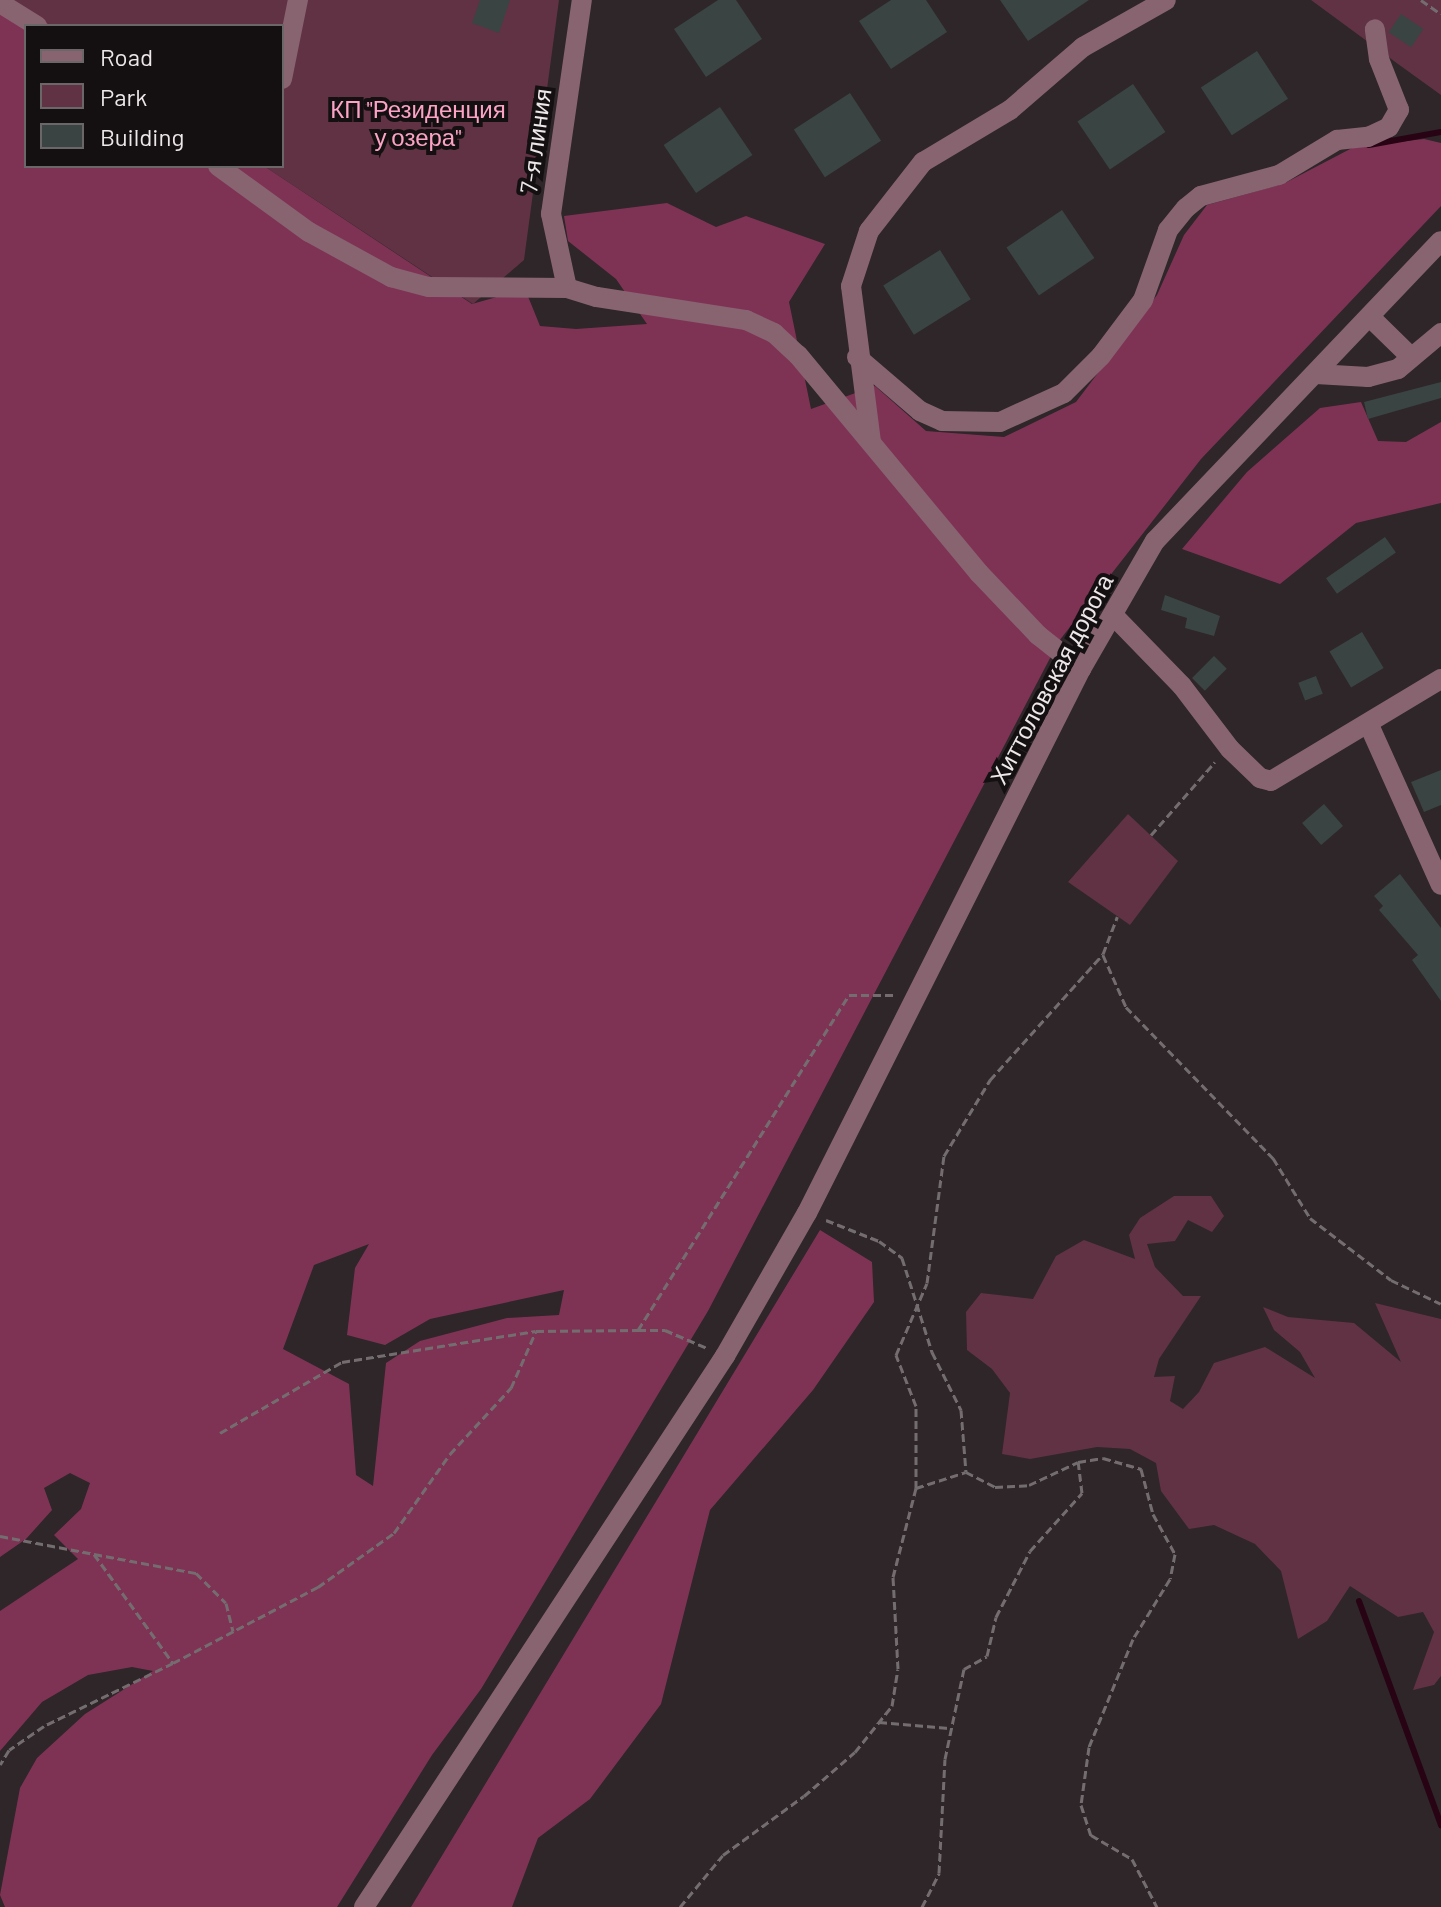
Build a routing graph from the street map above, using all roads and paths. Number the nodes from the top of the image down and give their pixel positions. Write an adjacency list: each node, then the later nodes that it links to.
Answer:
1 (298, 0): 9 (street)
2 (582, 0): 13 (street, 7-я линия)
3 (1166, 0): 16 (street)
4 (1421, 0): 6 (path)
5 (0, 3): 7 (street)
6 (1441, 14)
7 (34, 24)
8 (1375, 29): 16 (street)
9 (284, 69)
10 (225, 168): 11 (street)
11 (247, 174): 13 (street)
12 (1441, 241): 14 (street, Хиттоловская дорога)
13 (567, 288): 19 (street)
14 (1371, 318): 17 (street); 18 (street, Хиттоловская дорога)
15 (1441, 333): 17 (street)
16 (857, 357): 19 (street)
17 (1411, 357): 18 (street)
18 (1316, 374): 20 (street, Хиттоловская дорога)
19 (872, 448): 21 (street)
20 (1113, 615): 21 (street, Хиттоловская дорога); 24 (street)
21 (1081, 669): 29 (street, Хиттоловская дорога)
22 (1441, 679): 23 (street)
23 (1369, 725): 24 (street); 26 (street)
24 (1230, 749): 25 (path)
25 (1151, 835)
26 (1441, 885)
27 (1117, 917): 28 (path)
28 (1103, 954): 31 (path); 32 (path)
29 (920, 995): 30 (street, Хиттоловская дорога); 33 (path)
30 (807, 1213): 32 (path); 35 (street, Хиттоловская дорога)
31 (1441, 1304)
32 (916, 1307): 38 (path); 39 (path)
33 (638, 1330): 34 (path); 35 (path)
34 (536, 1331): 36 (path); 42 (path)
35 (725, 1356): 47 (street, Хиттоловская дорога)
36 (220, 1433)
37 (1078, 1462): 38 (path); 45 (path); 50 (path)
38 (966, 1472): 39 (path)
39 (916, 1488): 44 (path)
40 (0, 1536): 41 (path)
41 (94, 1554): 42 (path); 43 (path)
42 (233, 1631): 43 (path)
43 (173, 1663): 46 (path)
44 (879, 1722): 45 (path); 48 (path)
45 (949, 1728): 49 (path)
46 (0, 1765)
47 (364, 1907)
48 (680, 1907)
49 (922, 1907)
50 (1157, 1907)

